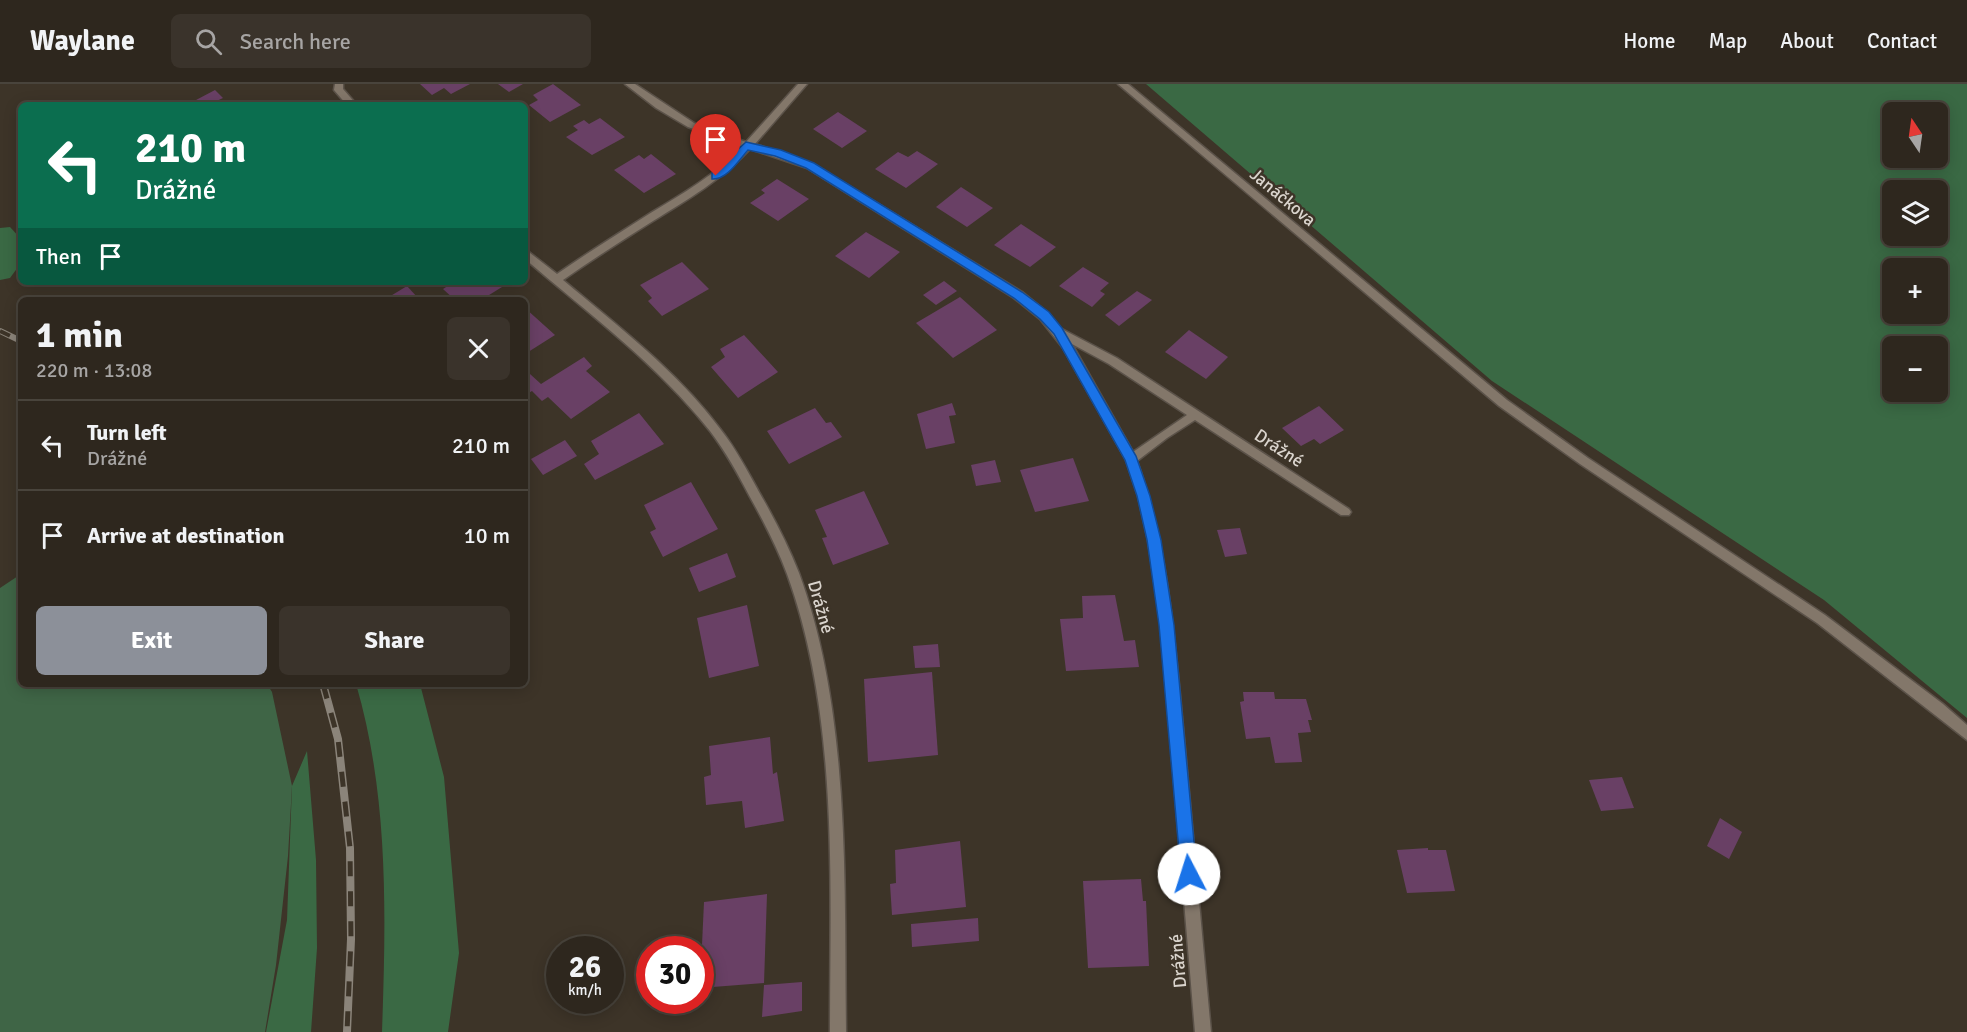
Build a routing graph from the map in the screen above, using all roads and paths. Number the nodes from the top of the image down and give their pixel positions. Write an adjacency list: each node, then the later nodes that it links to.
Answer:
1 (339, 84): 5 (street)
2 (629, 84): 6 (street, Drážné)
3 (803, 84): 6 (street)
4 (1122, 84): 13 (street, Janáčkova)
5 (349, 102)
6 (746, 146): 8 (street); 9 (street, Drážné)
7 (528, 256): 8 (street, Drážné)
8 (556, 280): 14 (street, Drážné)
9 (1058, 331): 10 (street, Drážné); 11 (street, Drážné)
10 (1195, 415): 11 (street); 12 (street, Drážné)
11 (1131, 459): 15 (street, Drážné)
12 (1345, 512)
13 (1967, 734)
14 (838, 1032)
15 (1203, 1032)

